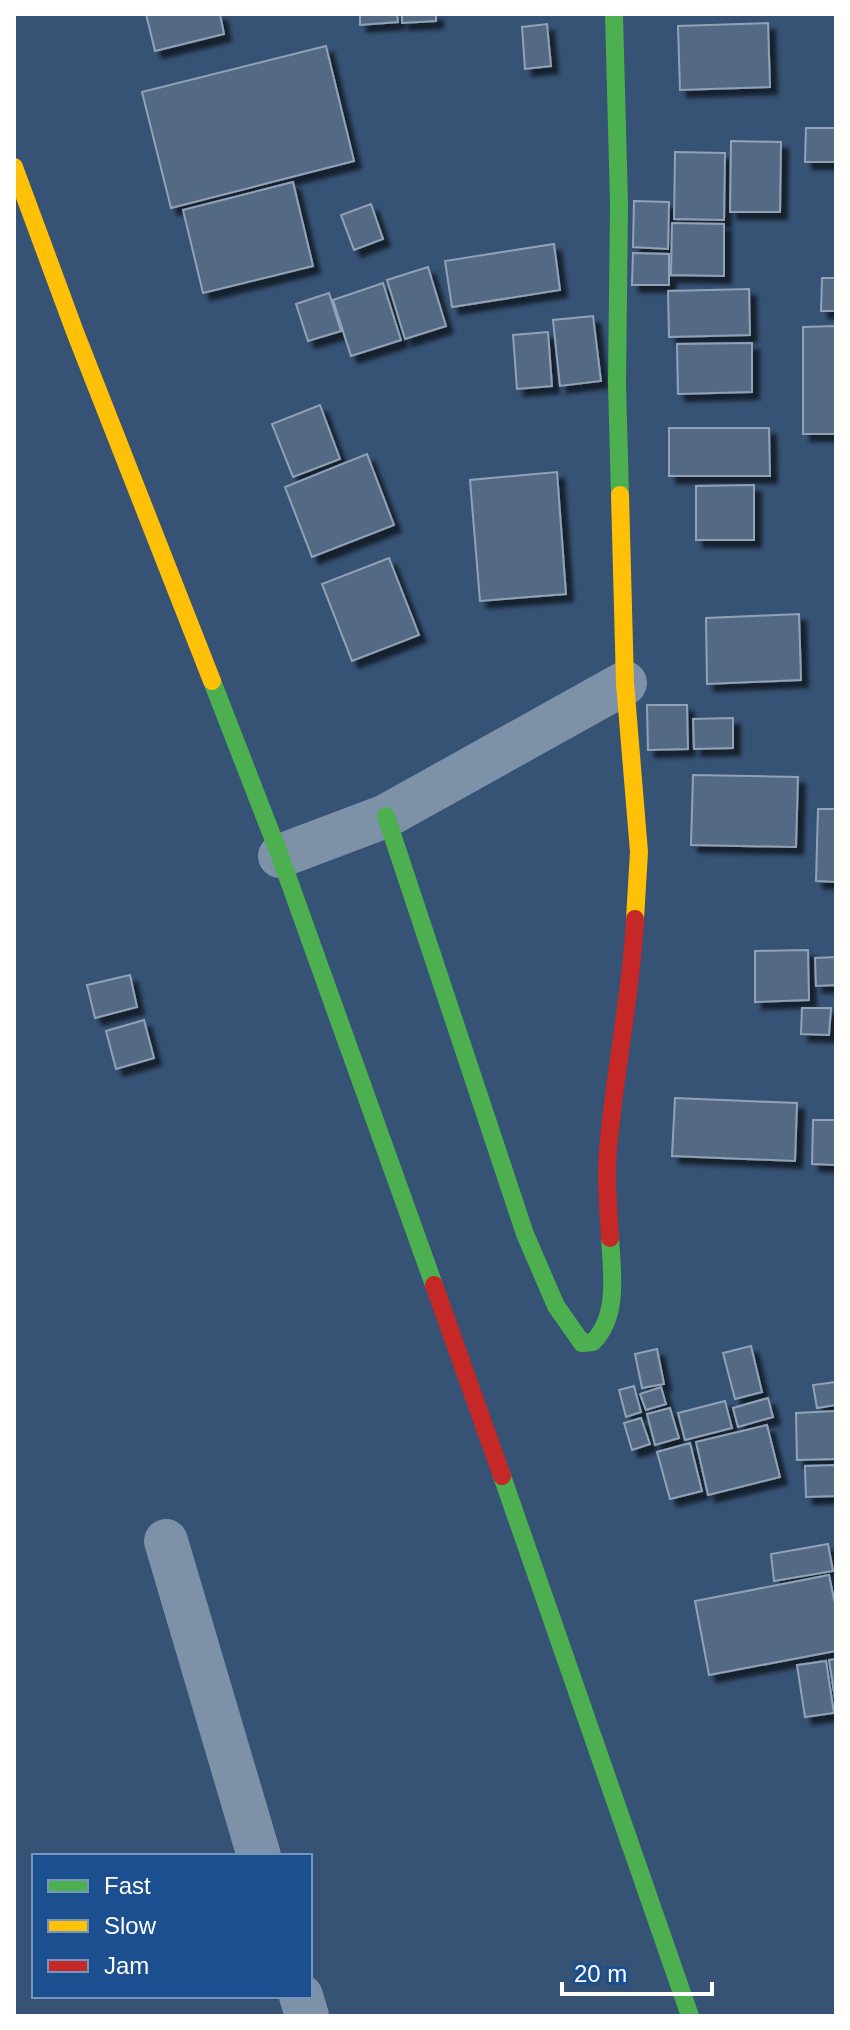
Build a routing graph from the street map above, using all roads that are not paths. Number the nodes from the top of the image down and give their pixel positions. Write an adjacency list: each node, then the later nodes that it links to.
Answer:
1 (614, 14): 3 (street)
2 (14, 167): 5 (street)
3 (625, 683): 4 (street); 4 (street)
4 (375, 820): 5 (street)
5 (290, 852): 8 (street)
6 (166, 1541): 7 (street)
7 (258, 1854)
8 (690, 2016)

